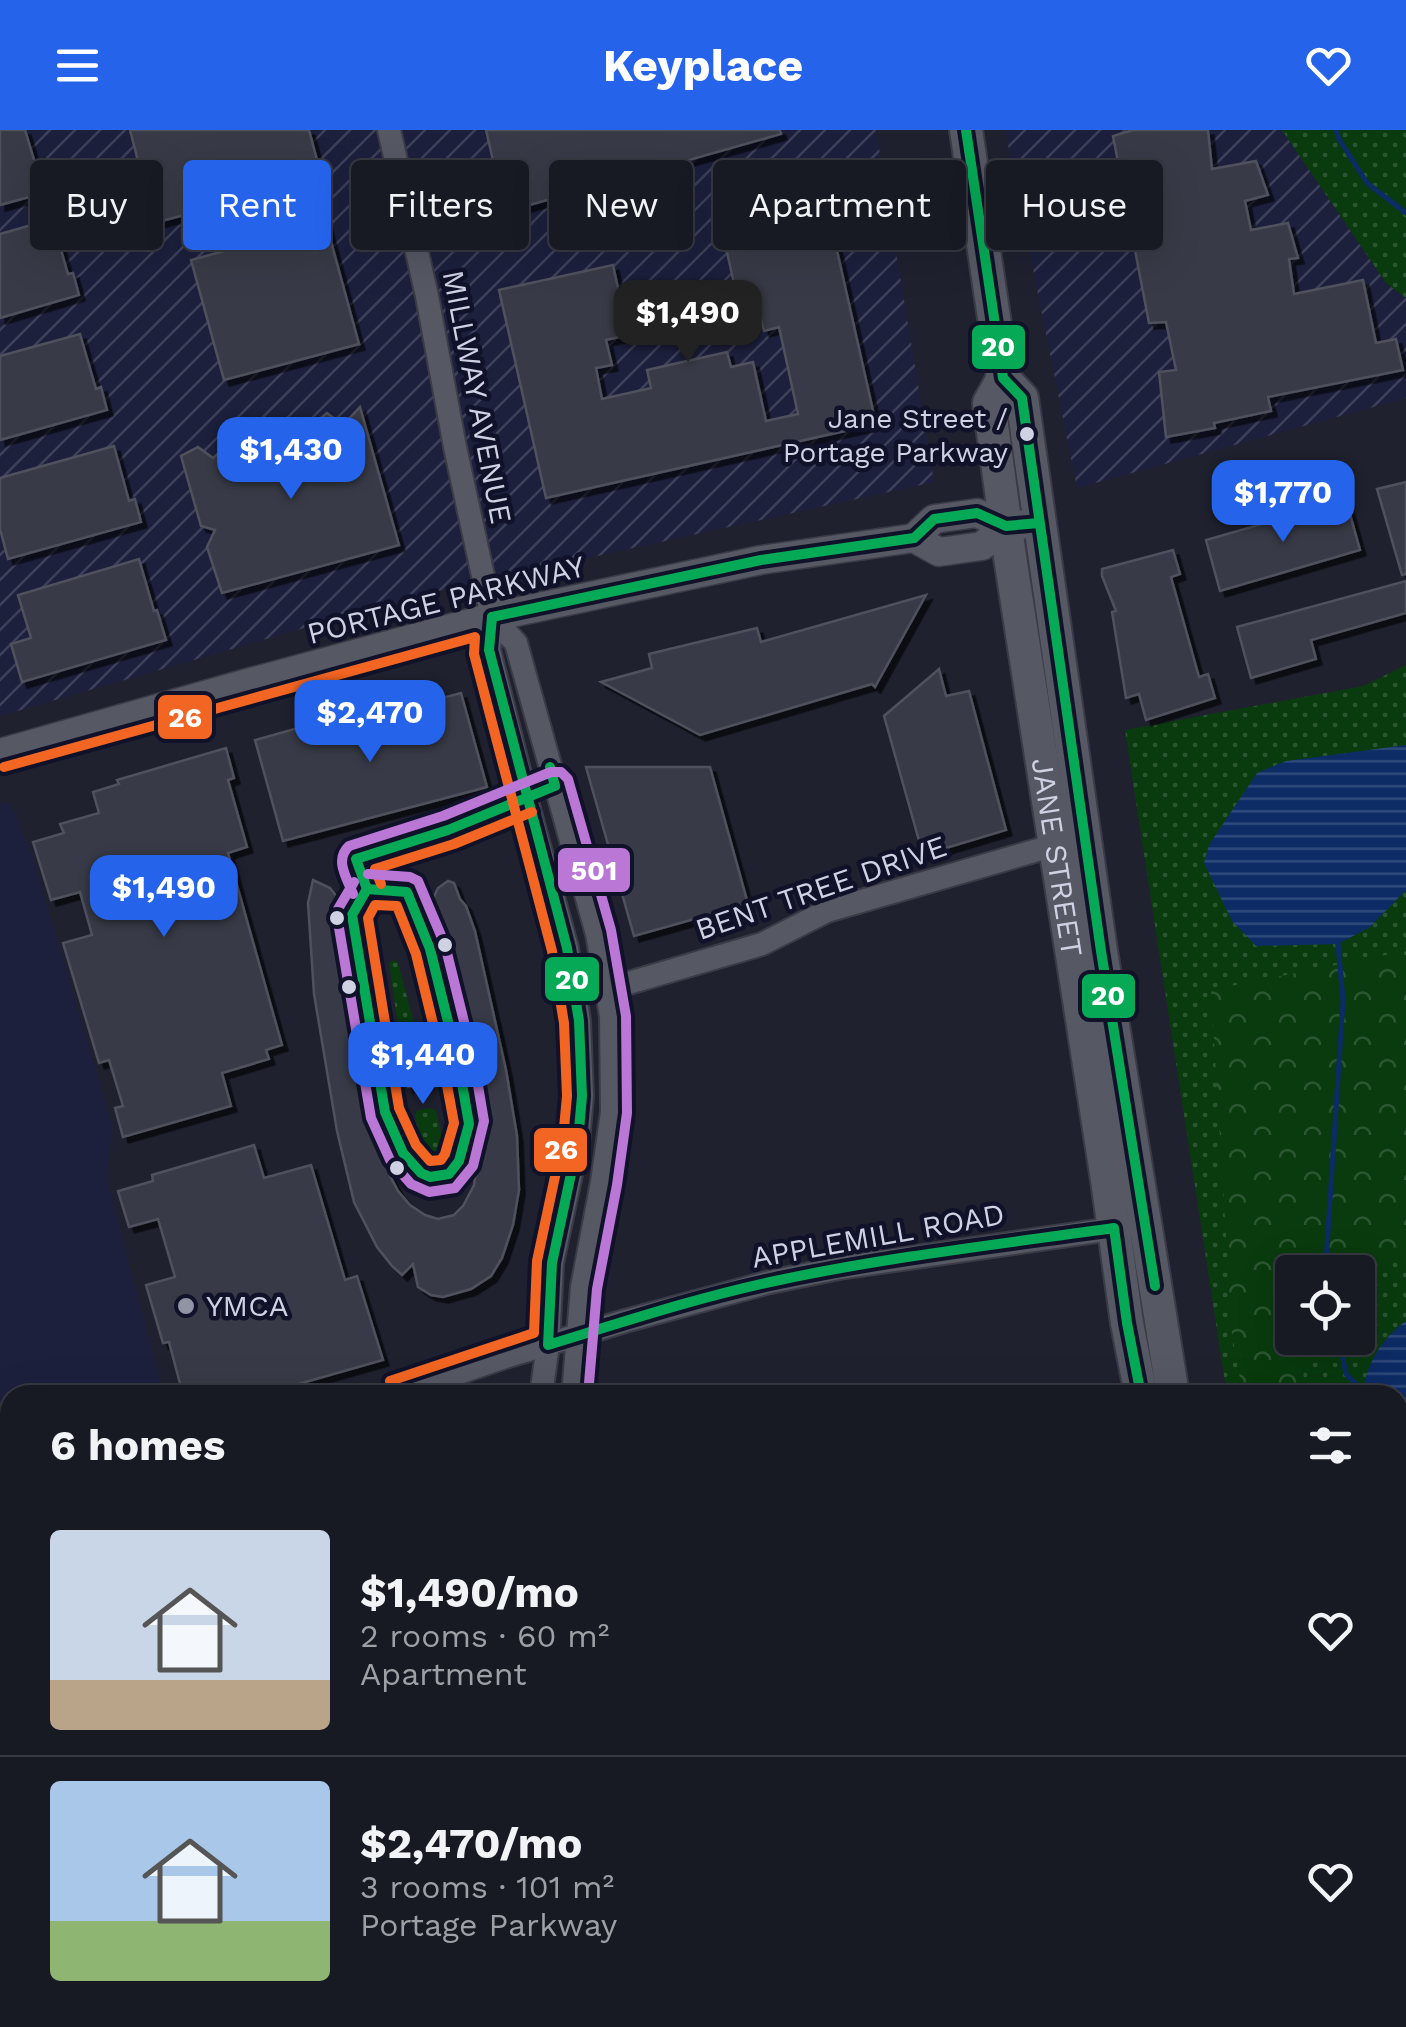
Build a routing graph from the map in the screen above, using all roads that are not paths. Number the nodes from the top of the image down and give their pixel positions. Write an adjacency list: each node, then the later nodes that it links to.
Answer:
1 (389, 130): 6 (street, MILLWAY AVENUE)
2 (966, 130): 3 (main road, JANE STREET)
3 (1003, 378): 4 (main road, JANE STREET); 5 (main road, JANE STREET)
4 (1039, 523): 5 (street, PORTAGE PARKWAY); 10 (main road, JANE STREET)
5 (1006, 526): 6 (street, PORTAGE PARKWAY); 8 (main road, JANE STREET)
6 (492, 617): 7 (street, PORTAGE PARKWAY); 9 (street, MILLWAY AVENUE); 12 (street, MILLWAY AVENUE)
7 (0, 753)
8 (1054, 844): 9 (street, BENT TREE DRIVE); 10 (main road, JANE STREET)
9 (608, 988): 11 (street, MILLWAY AVENUE)
10 (1130, 1226): 11 (street, APPLEMILL ROAD); 16 (main road, JANE STREET); 17 (main road, JANE STREET)
11 (577, 1336): 12 (street, APPLEMILL ROAD); 15 (street, MILLWAY AVENUE)
12 (548, 1345): 13 (street, APPLEMILL ROAD); 14 (street, MILLWAY AVENUE)
13 (424, 1385)
14 (542, 1385)
15 (574, 1385)
16 (1139, 1385)
17 (1170, 1385)

